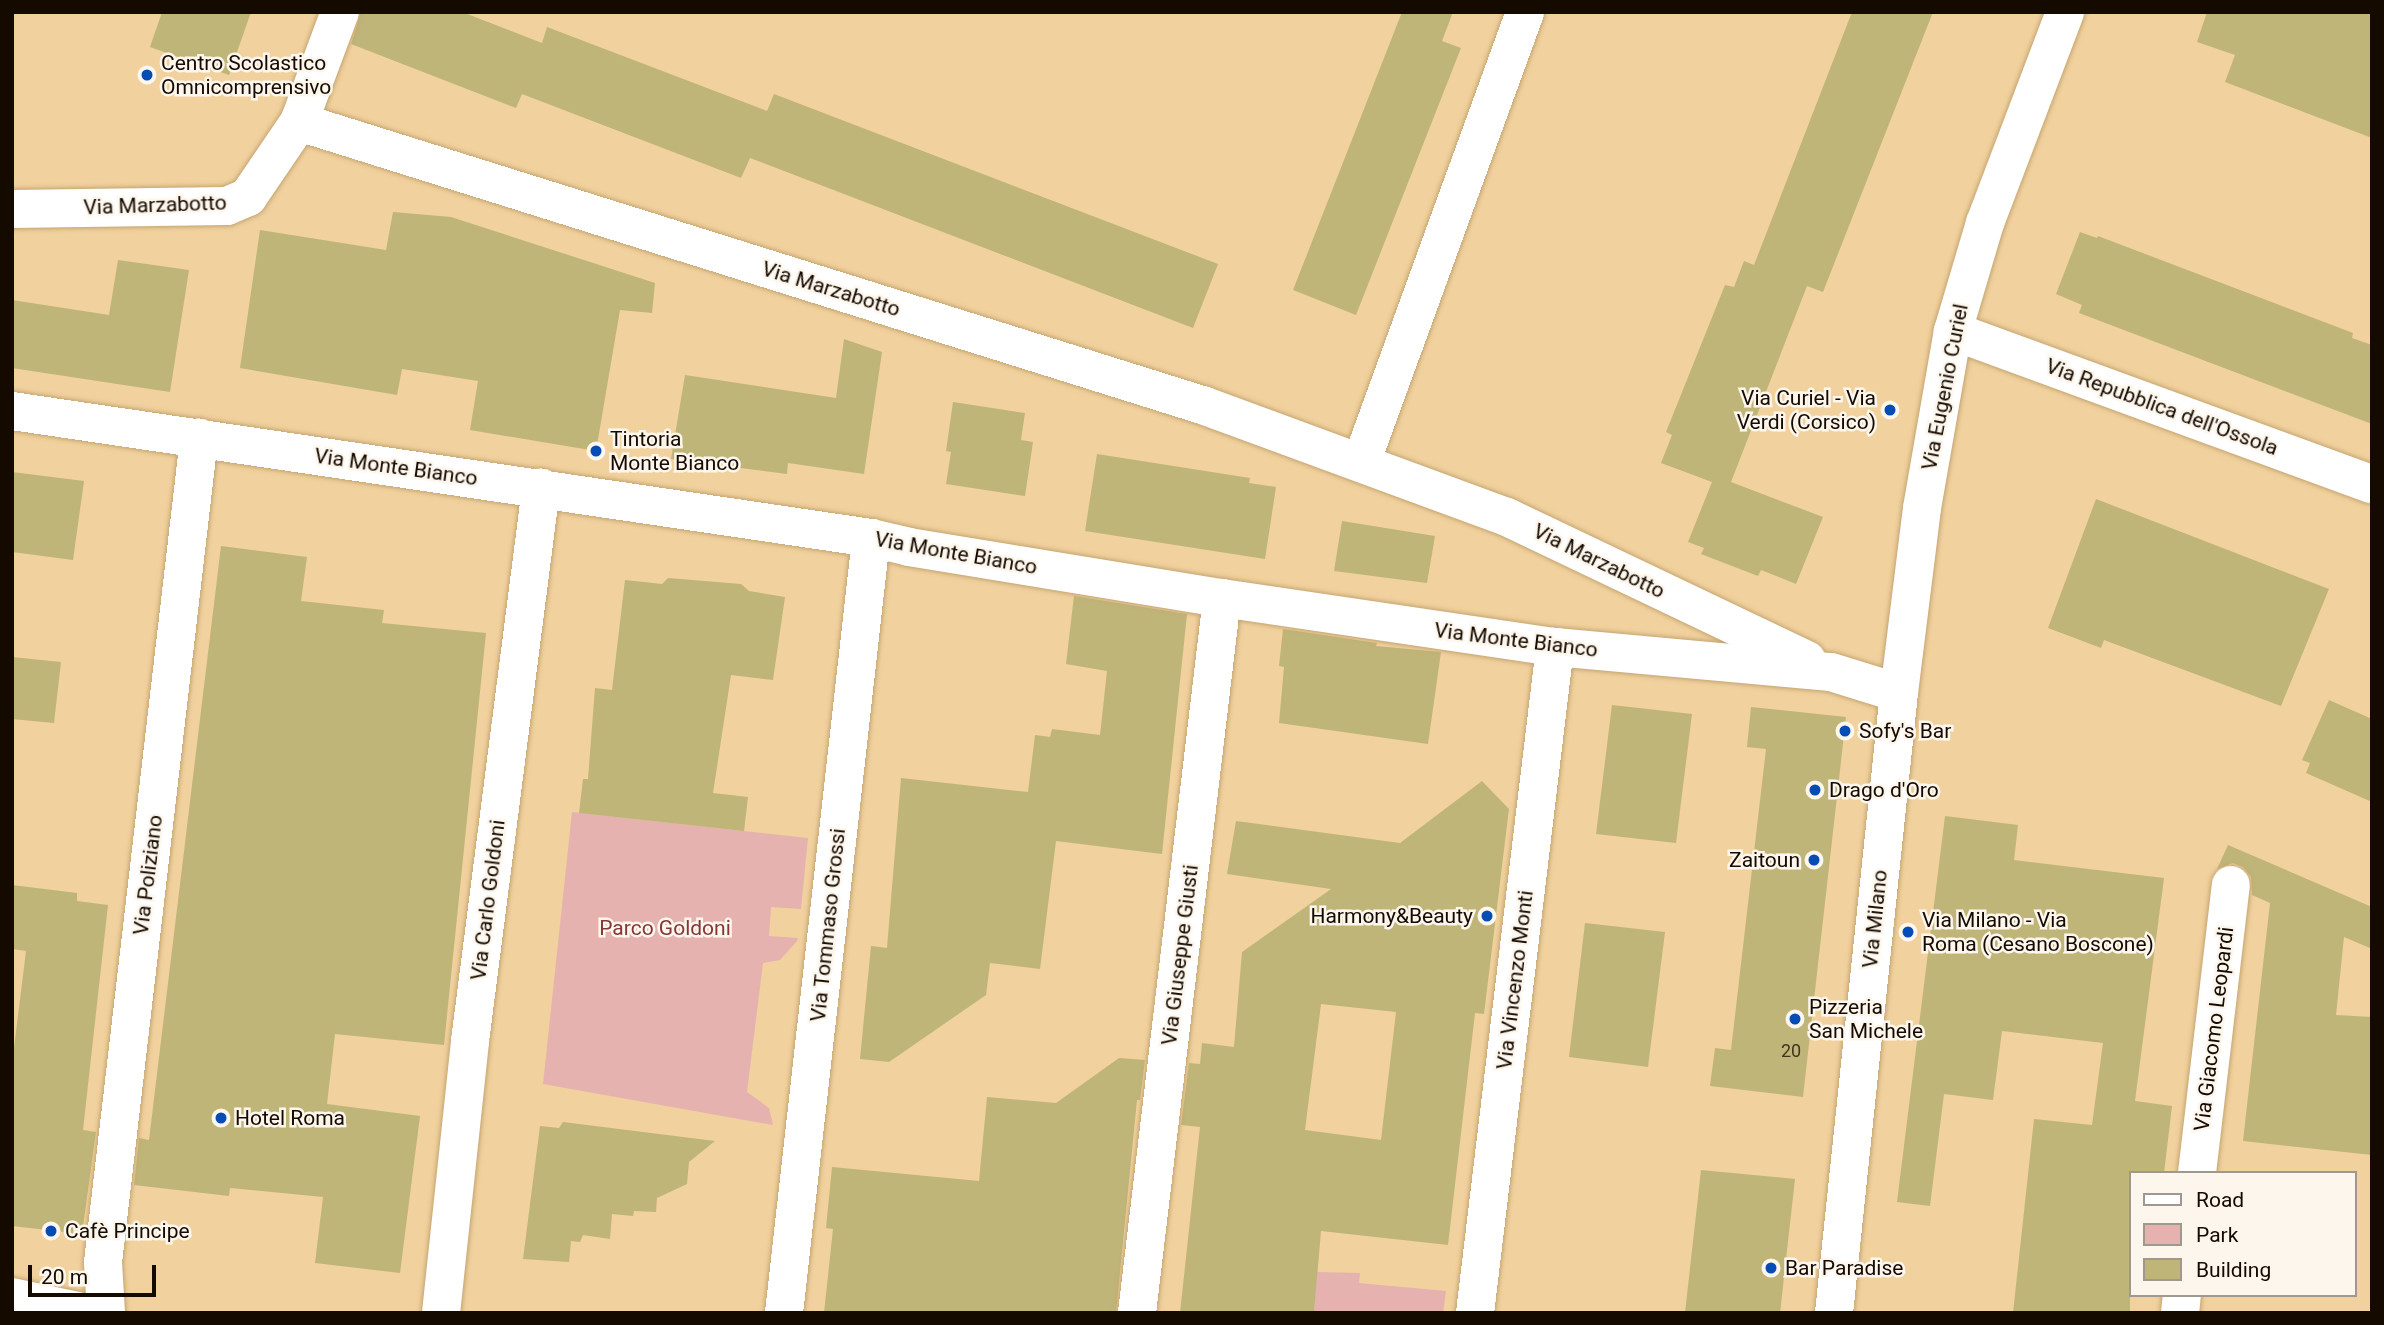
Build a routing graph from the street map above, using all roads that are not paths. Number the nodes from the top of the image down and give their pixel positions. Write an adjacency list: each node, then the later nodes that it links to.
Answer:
1 (340, 12): 4 (street, Via Marzabotto)
2 (1524, 12): 9 (street)
3 (2065, 12): 6 (street, Via Eugenio Curiel)
4 (299, 122): 5 (street, Via Marzabotto); 9 (street, Via Marzabotto)
5 (12, 209)
6 (1953, 331): 10 (street, Via Repubblica dell'Ossola); 16 (street, Via Eugenio Curiel)
7 (12, 411): 8 (street, Via Monte Bianco)
8 (199, 438): 11 (street, Via Monte Bianco); 21 (street, Via Poliziano)
9 (1361, 463): 15 (street, Via Marzabotto)
10 (2372, 484)
11 (541, 488): 12 (street, Via Monte Bianco); 22 (street, Via Carlo Goldoni)
12 (871, 538): 13 (street, Via Monte Bianco); 23 (street, Via Tommaso Grossi)
13 (1222, 598): 14 (street, Via Monte Bianco); 24 (street, Via Giuseppe Giusti)
14 (1555, 647): 15 (street, Via Monte Bianco); 25 (street, Via Vincenzo Monti)
15 (1831, 672): 16 (street, Via Monte Bianco)
16 (1899, 693): 26 (street, Via Milano)
17 (2231, 886): 18 (street, Via Giacomo Leopardi)
18 (2197, 1171)
19 (12, 1297): 20 (street)
20 (87, 1313)
21 (106, 1313)
22 (441, 1313)
23 (785, 1313)
24 (1137, 1313)
25 (1475, 1313)
26 (1834, 1313)

